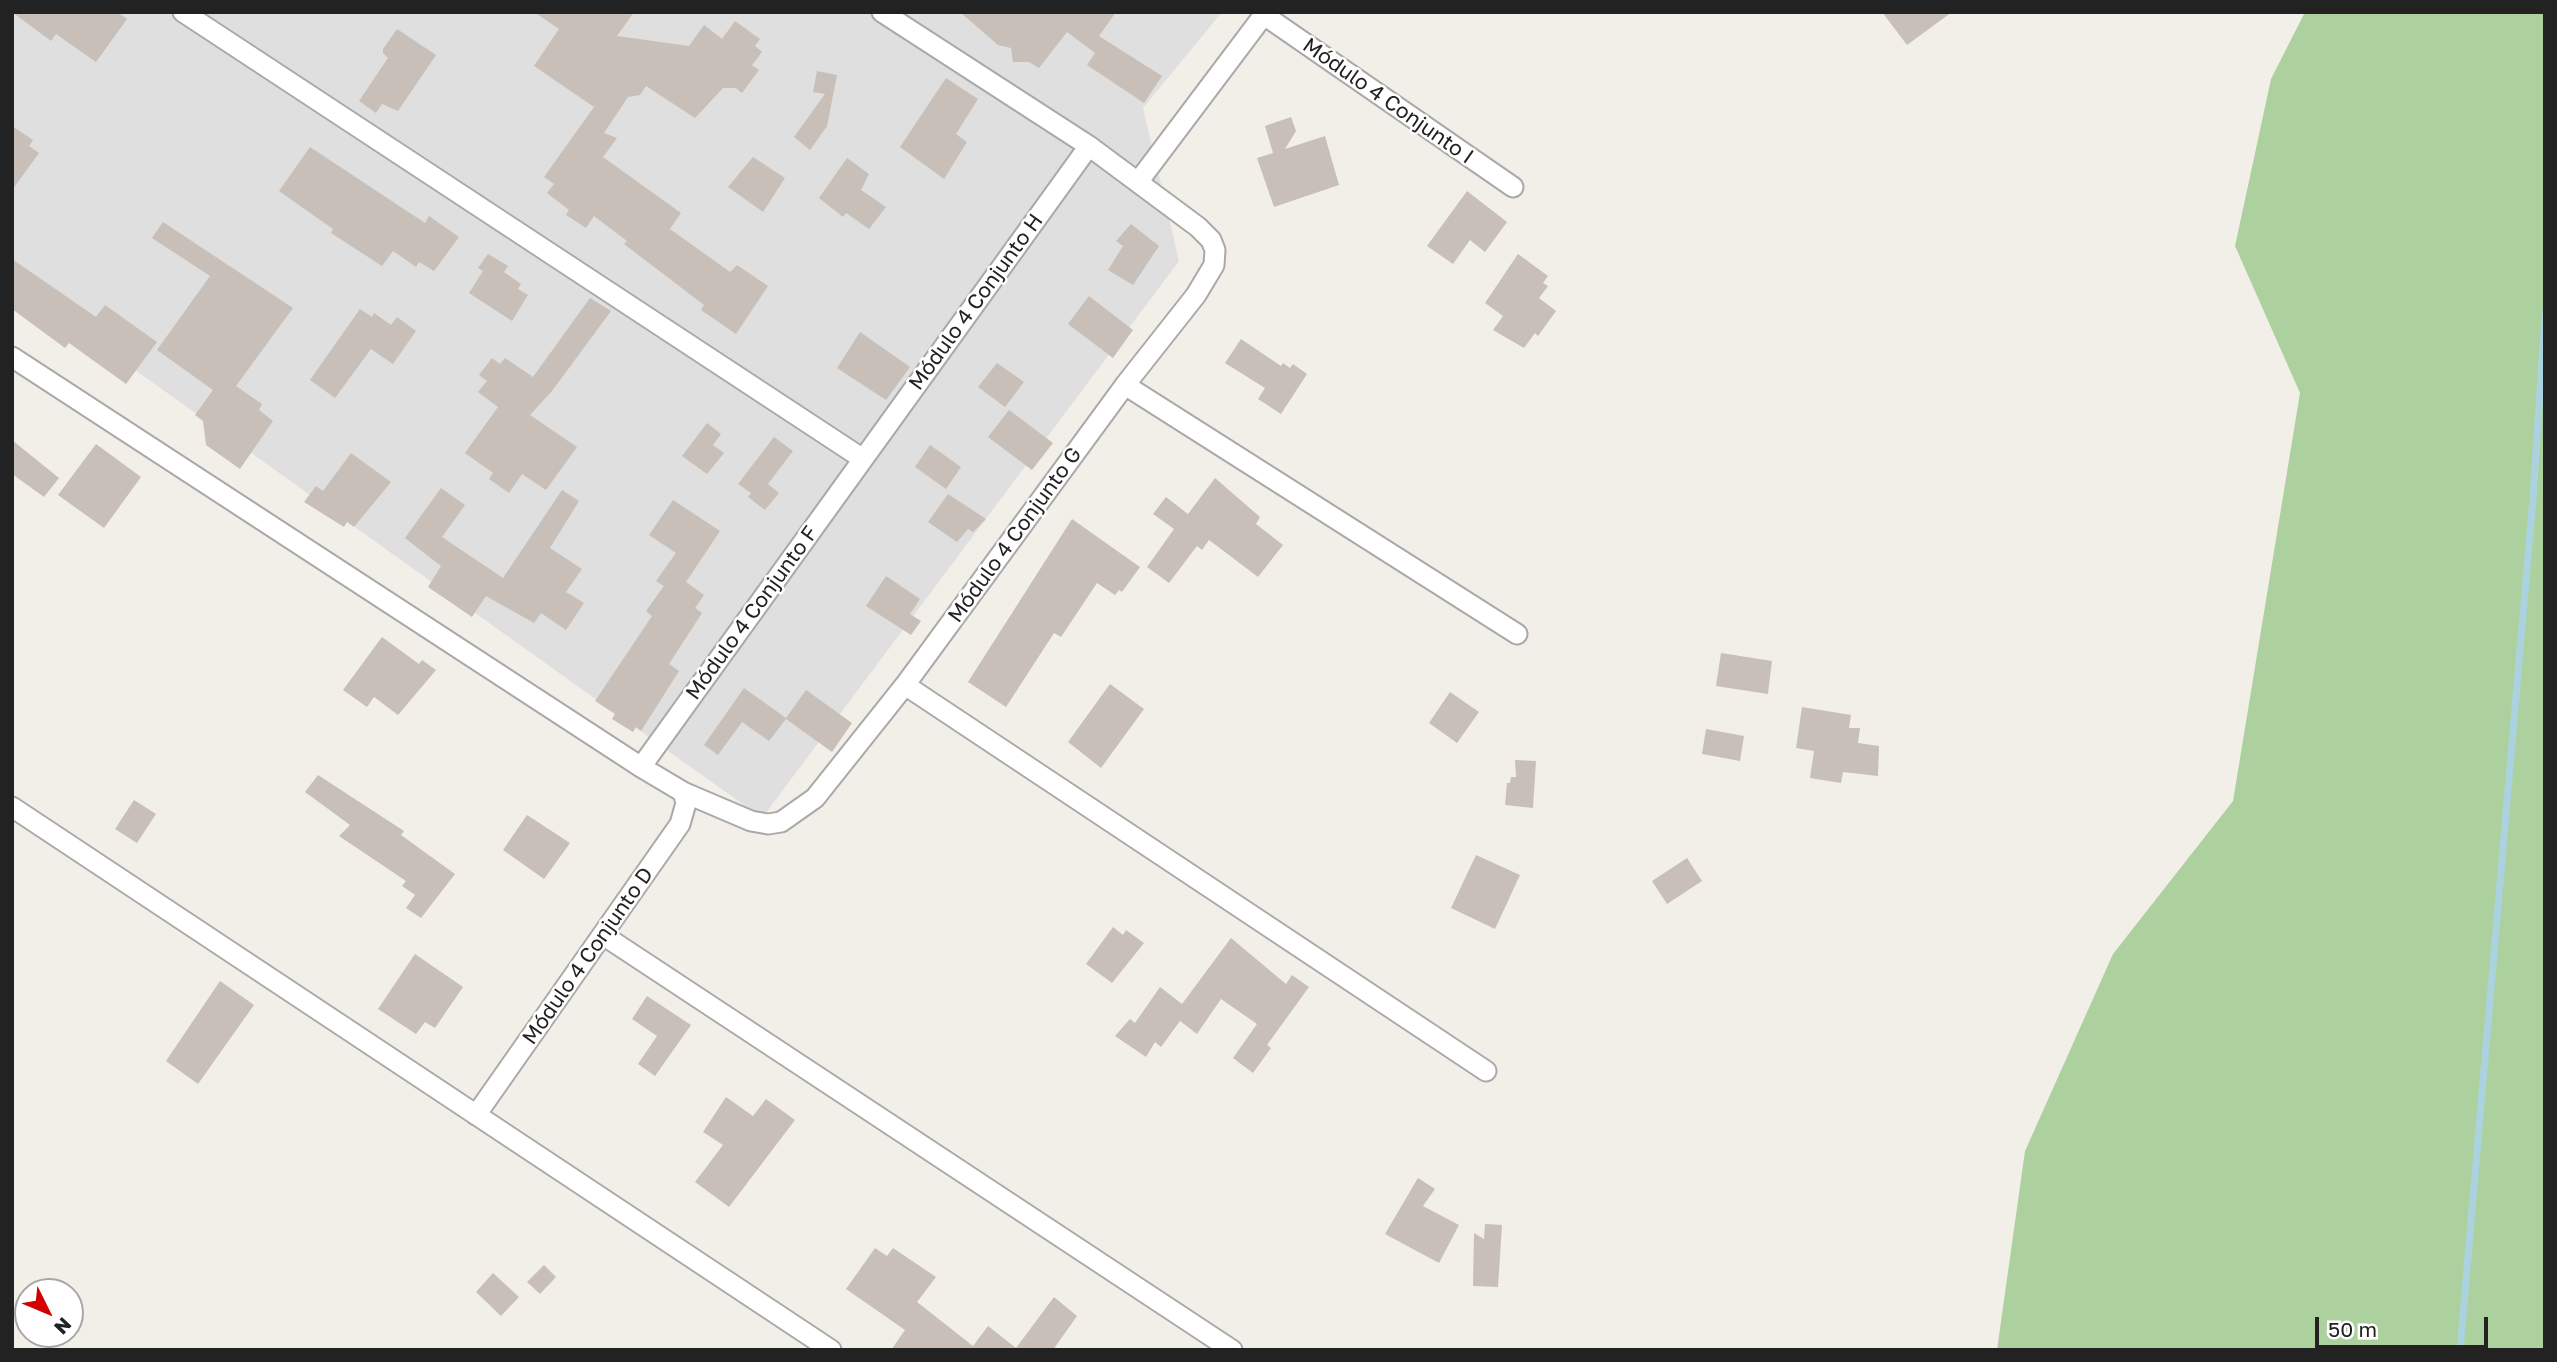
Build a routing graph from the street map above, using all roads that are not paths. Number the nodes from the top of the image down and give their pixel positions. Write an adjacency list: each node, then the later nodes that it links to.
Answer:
1 (183, 12): 9 (street)
2 (882, 12): 4 (street)
3 (1265, 14): 5 (street); 6 (street, Módulo 4 Conjunto I)
4 (1089, 146): 5 (street); 9 (street, Módulo 4 Conjunto H)
5 (1139, 182): 8 (street)
6 (1513, 187)
7 (12, 357): 12 (street, Módulo 4 Conjunto G)
8 (1125, 385): 10 (street); 11 (street, Módulo 4 Conjunto G)
9 (863, 459): 12 (street, Módulo 4 Conjunto F)
10 (1517, 634)
11 (905, 685): 13 (street, Módulo 4 Conjunto G); 16 (street)
12 (641, 767): 13 (street, Módulo 4 Conjunto G)
13 (683, 792): 15 (street, Módulo 4 Conjunto D)
14 (12, 807): 17 (street)
15 (603, 935): 17 (street, Módulo 4 Conjunto D); 19 (street)
16 (1486, 1070)
17 (476, 1115): 18 (street)
18 (831, 1350)
19 (1232, 1350)

